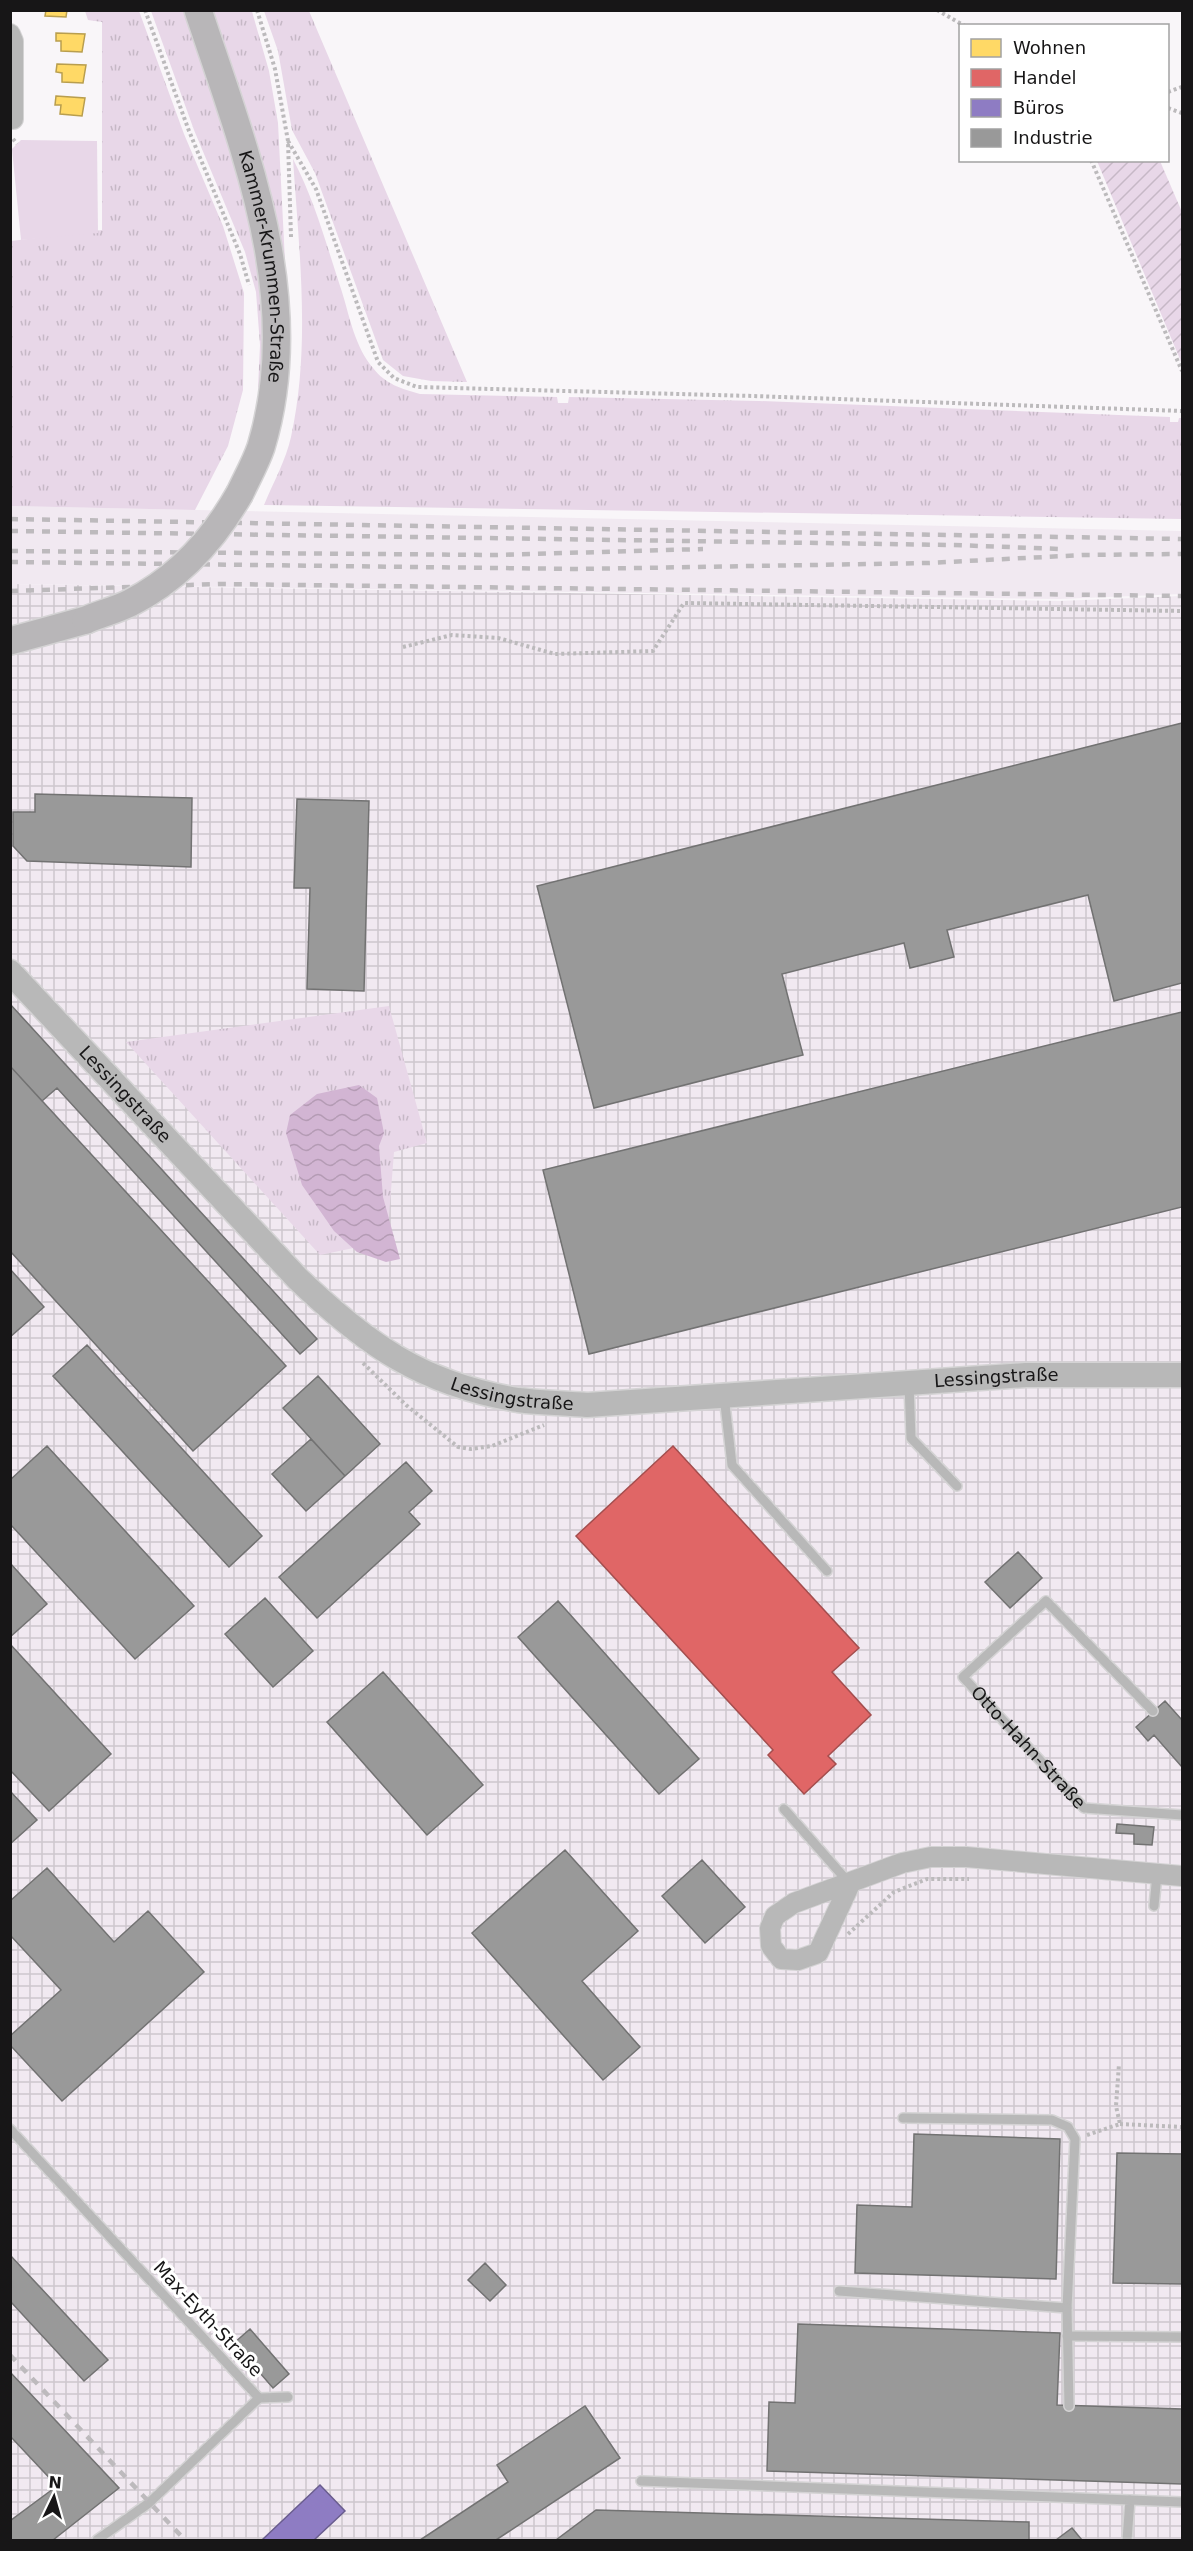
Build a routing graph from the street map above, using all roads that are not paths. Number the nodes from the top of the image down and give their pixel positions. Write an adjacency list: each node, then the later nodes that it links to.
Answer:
1 (198, 10): 4 (main road, Kammer-Krummen-Straße, bridge)
2 (11, 39): 3 (street)
3 (13, 119)
4 (10, 641)
5 (10, 972): 8 (street, Lessingstraße)
6 (1182, 1375): 7 (street, Lessingstraße)
7 (909, 1382): 8 (street, Lessingstraße); 9 (lane)
8 (724, 1396): 10 (lane)
9 (957, 1486)
10 (827, 1571)
11 (1153, 1711): 13 (lane, Otto-Hahn-Straße)
12 (784, 1809): 16 (lane)
13 (1182, 1815)
14 (1157, 1874): 15 (street); 16 (street); 17 (lane)
15 (1182, 1876)
16 (850, 1884): 16 (street)
17 (1154, 1906)
18 (903, 2118): 21 (lane)
19 (10, 2129): 25 (lane, Max-Eyth-Straße)
20 (839, 2291): 21 (lane)
21 (1066, 2308): 22 (lane)
22 (1067, 2336): 23 (lane); 26 (lane)
23 (1182, 2337)
24 (288, 2397): 25 (lane)
25 (259, 2398): 30 (lane, Max-Eyth-Straße)
26 (1069, 2406)
27 (641, 2481): 28 (lane)
28 (1130, 2500): 29 (lane); 31 (lane)
29 (1182, 2502)
30 (97, 2541)
31 (1127, 2541)

